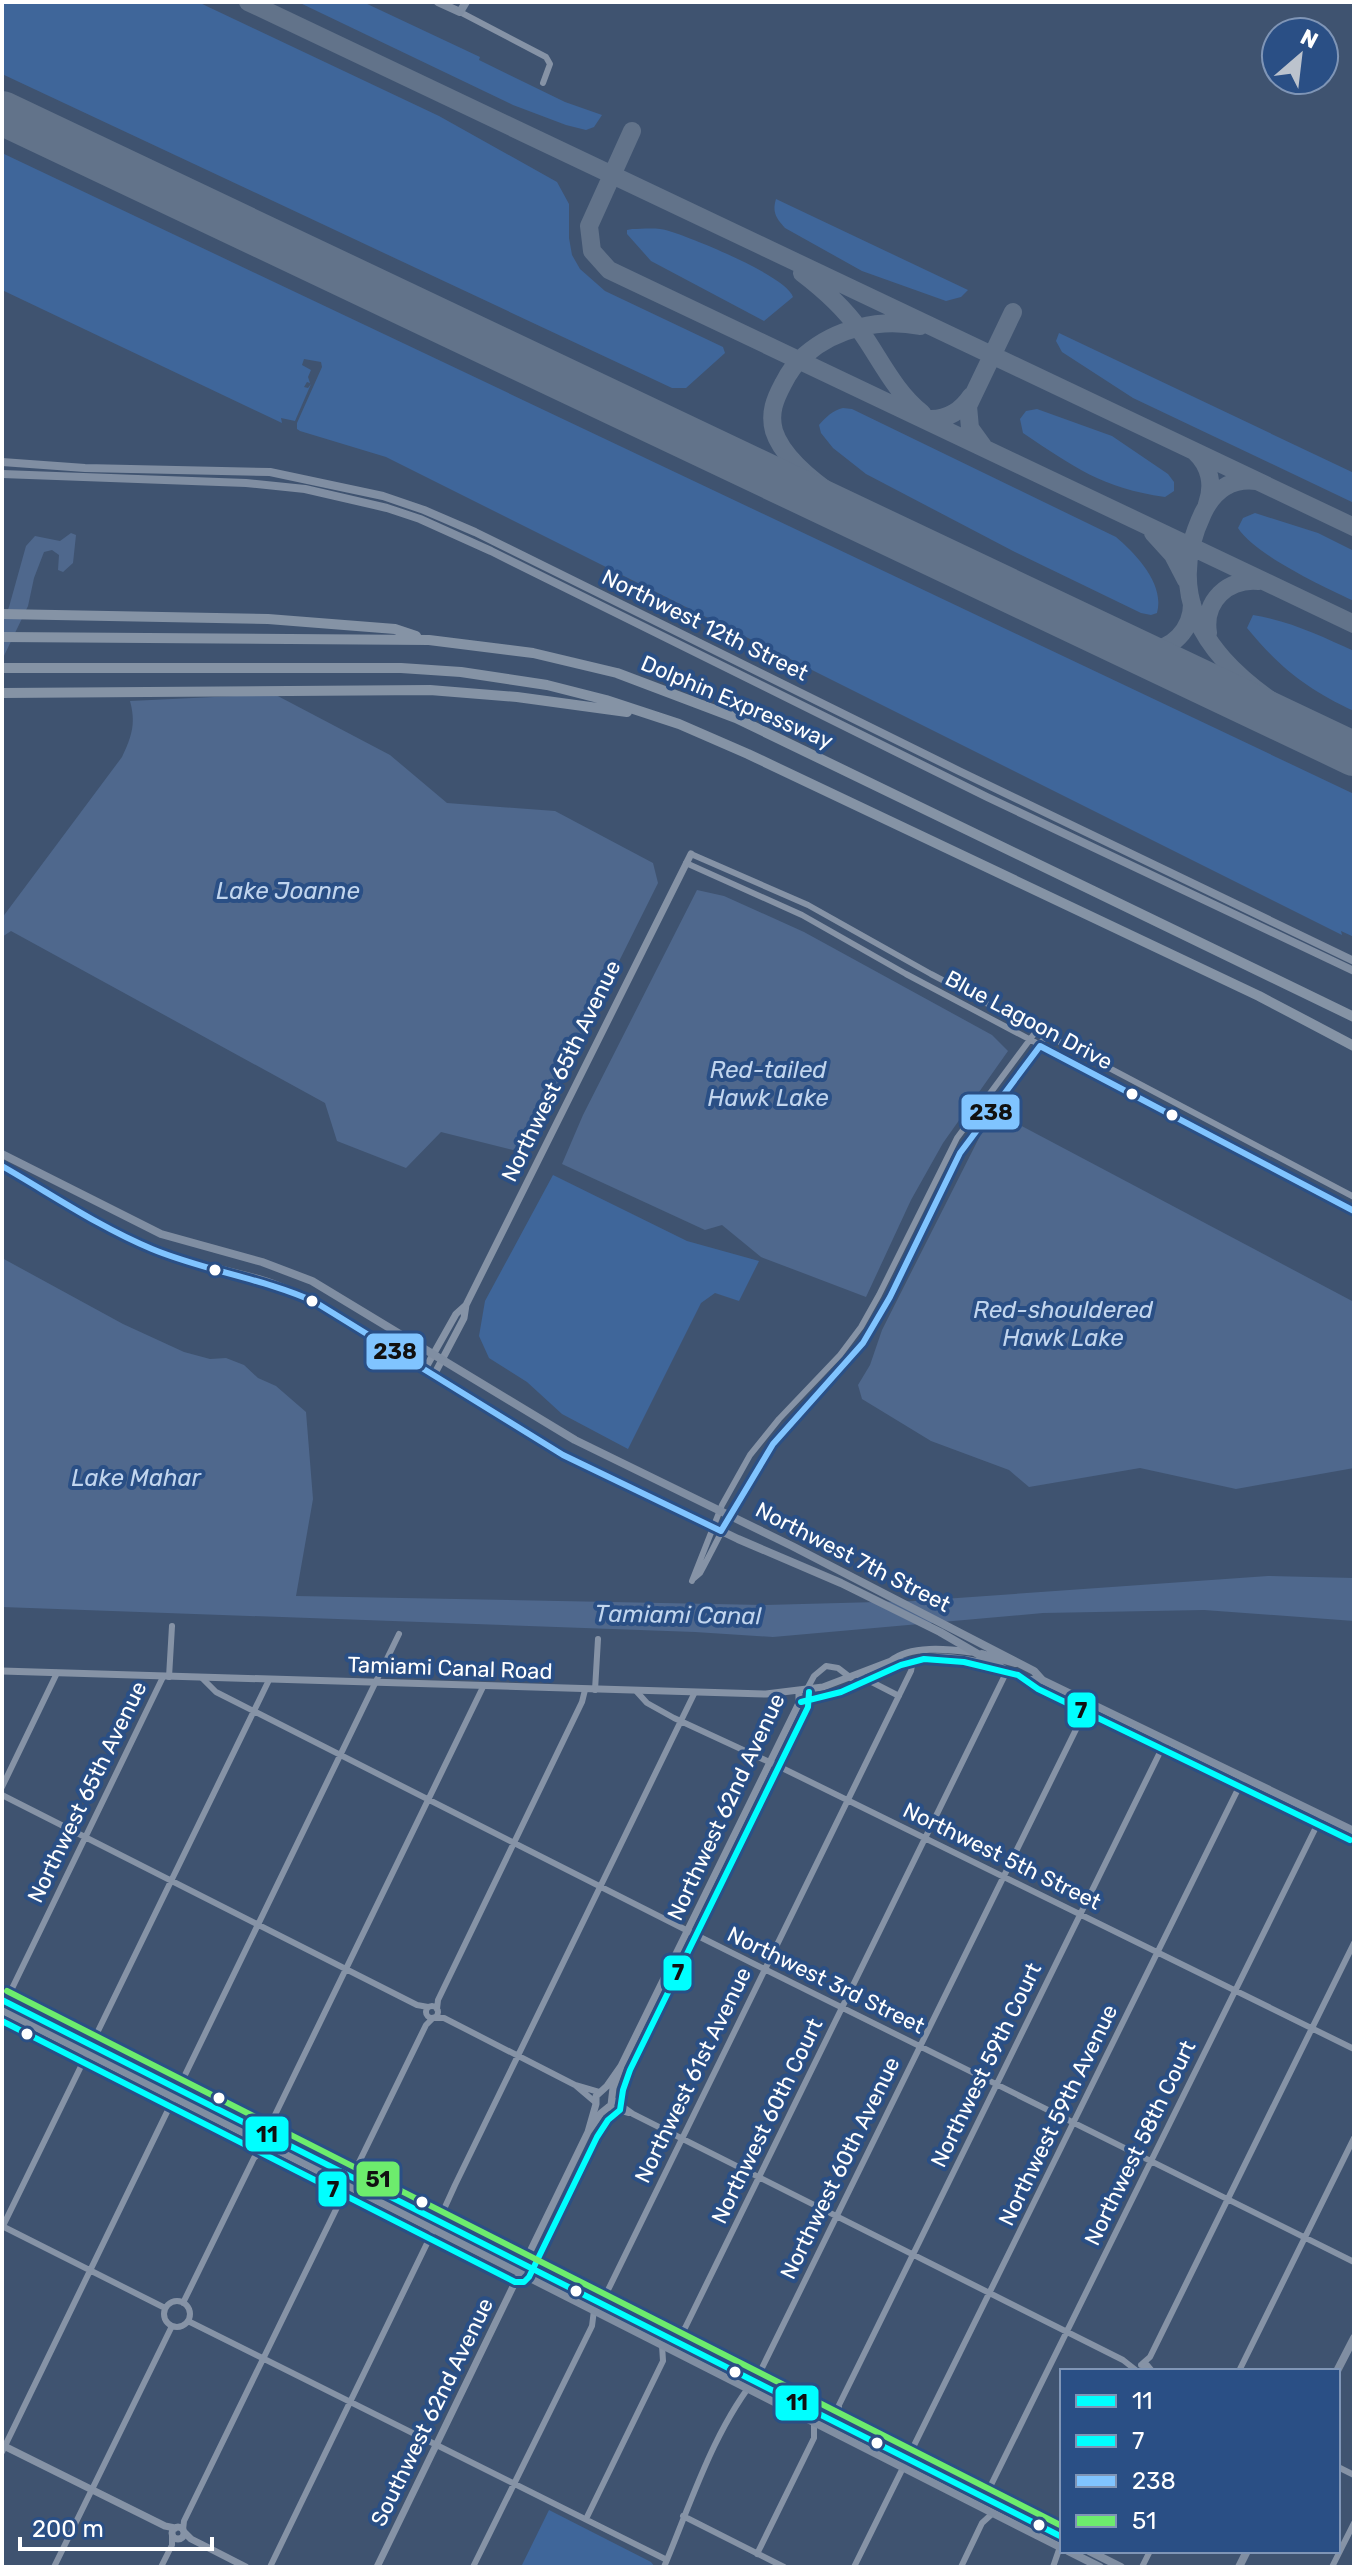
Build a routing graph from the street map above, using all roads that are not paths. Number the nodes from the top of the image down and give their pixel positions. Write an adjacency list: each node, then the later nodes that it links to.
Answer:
1 (438, 2): 3 (main road)
2 (466, 2): 4 (main road)
3 (451, 5): 4 (main road)
4 (460, 12): 5 (street)
5 (543, 83)
6 (2, 462): 16 (main road, Northwest 12th Street)
7 (2, 474): 17 (main road, Northwest 12th Street)
8 (2, 614): 10 (highway)
9 (2, 637): 10 (highway, Dolphin Expressway)
10 (429, 640): 18 (highway, Dolphin Expressway)
11 (2, 668): 13 (highway, Dolphin Expressway)
12 (2, 693): 13 (highway)
13 (656, 716): 23 (highway, Dolphin Expressway)
14 (691, 854): 15 (street, Northwest 65th Avenue); 19 (street, Blue Lagoon Drive)
15 (686, 863): 21 (street, Blue Lagoon Drive); 29 (street, Northwest 65th Avenue)
16 (1354, 961)
17 (1354, 971)
18 (1354, 1017)
19 (1037, 1030): 20 (street, Blue Lagoon Drive); 21 (street)
20 (1046, 1035): 22 (street); 26 (street, Blue Lagoon Drive)
21 (1030, 1041): 22 (street, Blue Lagoon Drive); 34 (street)
22 (1040, 1046): 27 (street, Blue Lagoon Drive); 35 (street)
23 (1354, 1046)
24 (2, 1154): 30 (main road, Northwest 7th Street)
25 (2, 1166): 32 (main road, Northwest 7th Street)
26 (1351, 1196): 27 (street)
27 (1338, 1203): 28 (street, Blue Lagoon Drive)
28 (1354, 1211)
29 (466, 1305): 30 (street, Northwest 65th Avenue); 31 (street, Northwest 65th Avenue)
30 (434, 1355): 31 (main road, Northwest 7th Street); 32 (street, Northwest 65th Avenue)
31 (442, 1360): 33 (street, Northwest 65th Avenue); 34 (main road, Northwest 7th Street)
32 (425, 1369): 33 (main road, Northwest 7th Street)
33 (434, 1375): 36 (main road, Northwest 7th Street)
34 (720, 1511): 35 (main road, Northwest 7th Street); 36 (street)
35 (730, 1516): 36 (street); 43 (main road, Northwest 7th Street)
36 (718, 1529): 36 (street); 40 (main road, Northwest 7th Street)
37 (172, 1626): 48 (street, Northwest 65th Avenue)
38 (399, 1634): 53 (street)
39 (598, 1639): 56 (street)
40 (974, 1652): 42 (street, Tamiami Canal Road); 43 (main road); 44 (main road, Northwest 7th Street)
41 (913, 1660): 42 (street, Tamiami Canal Road); 44 (street, Tamiami Canal Road); 60 (street, Northwest 61st Avenue)
42 (891, 1661): 49 (street, Tamiami Canal Road)
43 (1020, 1663): 52 (main road, Northwest 7th Street)
44 (993, 1664): 46 (main road, Northwest 7th Street)
45 (2, 1671): 47 (street, Tamiami Canal Road)
46 (1007, 1671): 52 (main road, Northwest 7th Street); 75 (street, Northwest 60th Court)
47 (57, 1673): 48 (street, Tamiami Canal Road); 68 (street)
48 (166, 1677): 50 (street, Tamiami Canal Road); 74 (street, Northwest 65th Avenue)
49 (855, 1677): 58 (street, Tamiami Canal Road); 58 (street); 60 (street)
50 (202, 1678): 51 (street, Tamiami Canal Road); 62 (street, Northwest 3rd Street)
51 (269, 1680): 53 (street, Tamiami Canal Road); 62 (street)
52 (1042, 1680): 61 (main road, Northwest 7th Street)
53 (376, 1683): 54 (street, Tamiami Canal Road); 65 (street)
54 (483, 1687): 55 (street, Tamiami Canal Road); 70 (street)
55 (585, 1690): 56 (street, Tamiami Canal Road); 76 (street)
56 (595, 1690): 57 (street, Tamiami Canal Road)
57 (637, 1692): 59 (street, Tamiami Canal Road); 63 (street, Northwest 5th Street)
58 (802, 1692): 59 (street, Tamiami Canal Road); 66 (street, Northwest 62nd Avenue)
59 (694, 1694): 63 (street)
60 (899, 1696): 71 (street, Northwest 61st Avenue)
61 (1089, 1703): 64 (main road, Northwest 7th Street); 77 (street, Northwest 60th Avenue)
62 (253, 1711): 65 (street, Northwest 3rd Street); 78 (street)
63 (681, 1721): 66 (street, Northwest 5th Street); 79 (street)
64 (1166, 1740): 67 (main road, Northwest 7th Street); 80 (street, Northwest 59th Court)
65 (341, 1755): 70 (street, Northwest 3rd Street); 81 (street)
66 (769, 1763): 71 (street, Northwest 5th Street); 82 (street, Northwest 62nd Avenue)
67 (1244, 1777): 72 (main road, Northwest 7th Street); 84 (street, Northwest 59th Avenue)
68 (2, 1787)
69 (2, 1795): 74 (street)
70 (428, 1800): 76 (street, Northwest 3rd Street); 85 (street)
71 (847, 1800): 75 (street, Northwest 5th Street); 86 (street, Northwest 61st Avenue)
72 (1322, 1815): 73 (main road, Northwest 7th Street); 87 (street, Northwest 58th Court)
73 (1354, 1831)
74 (86, 1837): 78 (street); 88 (street, Northwest 65th Avenue)
75 (925, 1838): 77 (street, Northwest 5th Street); 89 (street, Northwest 60th Court)
76 (514, 1843): 79 (street, Northwest 3rd Street); 90 (street)
77 (1002, 1877): 80 (street, Northwest 5th Street); 94 (street, Northwest 60th Avenue)
78 (171, 1880): 81 (street); 92 (street)
79 (600, 1887): 82 (street, Northwest 3rd Street); 98 (street)
80 (1080, 1915): 84 (street, Northwest 5th Street); 101 (street, Northwest 59th Court)
81 (259, 1925): 85 (street); 103 (street)
82 (687, 1931): 86 (street, Northwest 3rd Street); 99 (street, Northwest 62nd Avenue)
83 (1354, 1943): 91 (street)
84 (1158, 1952): 87 (street, Northwest 5th Street); 107 (street, Northwest 59th Avenue)
85 (346, 1969): 90 (street); 106 (street)
86 (765, 1970): 89 (street, Northwest 3rd Street); 111 (street, Northwest 61st Avenue)
87 (1235, 1991): 91 (street, Northwest 5th Street); 114 (street, Northwest 58th Court)
88 (3, 2005): 93 (main road); 97 (main road)
89 (842, 2008): 94 (street, Northwest 3rd Street); 115 (street, Northwest 60th Court)
90 (432, 2012): 98 (street); 116 (street)
91 (1312, 2029): 96 (street, Northwest 5th Street); 117 (street)
92 (98, 2031): 93 (street); 95 (street)
93 (85, 2042): 95 (main road)
94 (919, 2046): 101 (street, Northwest 3rd Street); 119 (street, Northwest 60th Avenue)
95 (98, 2049): 103 (main road)
96 (1354, 2049)
97 (87, 2054): 103 (main road); 122 (street)
98 (518, 2056): 100 (street); 118 (street)
99 (621, 2066): 102 (street, Northwest 62nd Avenue); 105 (street, Northwest 62nd Avenue)
100 (575, 2085): 102 (street); 104 (street)
101 (997, 2085): 107 (street, Northwest 3rd Street); 125 (street, Northwest 59th Court)
102 (601, 2092): 104 (street, Northwest 62nd Avenue); 105 (street)
103 (176, 2093): 109 (main road); 128 (street)
104 (596, 2103): 105 (street); 108 (street, Northwest 62nd Avenue)
105 (610, 2103): 108 (street, Northwest 62nd Avenue); 111 (street)
106 (273, 2119): 109 (street); 112 (street)
107 (1074, 2123): 114 (street, Northwest 3rd Street); 130 (street, Northwest 59th Avenue)
108 (588, 2132): 127 (street, Northwest 62nd Avenue)
109 (256, 2134): 112 (main road); 113 (street)
110 (1354, 2138): 124 (street)
111 (682, 2139): 115 (street); 129 (street, Northwest 61st Avenue)
112 (270, 2141): 113 (street); 116 (main road)
113 (254, 2158): 131 (street)
114 (1151, 2161): 117 (street, Northwest 3rd Street); 139 (street, Northwest 58th Court)
115 (759, 2177): 119 (street); 138 (street, Northwest 60th Court)
116 (349, 2181): 120 (main road); 123 (main road); 145 (street)
117 (1228, 2199): 124 (street, Northwest 3rd Street); 147 (street)
118 (445, 2207): 120 (street); 121 (street)
119 (836, 2216): 125 (street); 150 (street, Northwest 60th Avenue)
120 (431, 2218): 121 (main road)
121 (445, 2225): 127 (main road)
122 (2, 2227): 128 (street)
123 (434, 2229): 127 (main road); 151 (street)
124 (1305, 2238): 126 (street, Northwest 3rd Street); 148 (street)
125 (913, 2255): 130 (street); 152 (street, Northwest 59th Court)
126 (1354, 2262)
127 (522, 2268): 132 (main road); 158 (street, Southwest 62nd Avenue)
128 (90, 2270): 133 (street); 159 (street)
129 (608, 2290): 132 (street, Northwest 61st Avenue); 134 (street, Northwest 61st Avenue)
130 (990, 2294): 139 (street); 160 (street, Northwest 59th Avenue)
131 (183, 2303): 133 (street); 135 (street)
132 (594, 2305): 134 (main road); 137 (street)
133 (165, 2308): 136 (street)
134 (606, 2311): 137 (street); 141 (main road); 142 (main road)
135 (188, 2321): 136 (street); 145 (street)
136 (172, 2326): 163 (street)
137 (592, 2326): 161 (street)
138 (685, 2328): 141 (street, Northwest 60th Court); 143 (street, Northwest 60th Court)
139 (1067, 2332): 147 (street); 162 (street, Northwest 58th Court)
140 (1354, 2338): 149 (main road)
141 (672, 2339): 143 (main road)
142 (661, 2345): 144 (main road); 146 (street)
143 (684, 2346): 150 (main road)
144 (675, 2352): 146 (street); 150 (main road)
145 (263, 2358): 151 (street); 171 (street)
146 (663, 2361): 168 (street)
147 (1145, 2369)
148 (1240, 2369)
149 (1338, 2369)
150 (750, 2384): 153 (main road); 154 (main road); 167 (street, Northwest 60th Avenue)
151 (350, 2402): 158 (street); 182 (street)
152 (839, 2405): 153 (street, Northwest 59th Court); 155 (street, Northwest 59th Court)
153 (825, 2417): 155 (main road)
154 (814, 2422): 156 (main road); 157 (street)
155 (839, 2424): 160 (main road)
156 (826, 2428): 157 (street); 160 (main road)
157 (814, 2438): 177 (street)
158 (436, 2445): 161 (street); 183 (street, Southwest 62nd Avenue)
159 (3, 2448): 163 (street)
160 (906, 2463): 164 (main road); 165 (main road); 186 (street, Northwest 59th Avenue)
161 (515, 2484): 168 (street); 184 (street)
162 (990, 2487): 164 (street, Northwest 58th Court); 165 (street)
163 (92, 2490): 171 (street); 179 (street)
164 (979, 2495): 165 (main road)
165 (987, 2504): 166 (main road); 169 (street); 172 (main road)
166 (993, 2513): 169 (street); 173 (main road)
167 (683, 2516): 177 (street); 178 (street, Northwest 60th Avenue)
168 (586, 2519): 178 (street)
169 (982, 2523): 187 (street)
170 (1354, 2523): 174 (street)
171 (178, 2531): 180 (street); 181 (street)
172 (1060, 2543)
173 (1060, 2544)
174 (1340, 2551)
175 (1076, 2553): 188 (main road)
176 (1093, 2553): 189 (main road)
177 (757, 2554): 185 (street)
178 (665, 2563)
179 (54, 2567)
180 (161, 2567)
181 (246, 2567)
182 (270, 2567)
183 (377, 2567)
184 (473, 2567)
185 (784, 2567)
186 (854, 2567)
187 (961, 2567)
188 (1100, 2567)
189 (1121, 2567)

